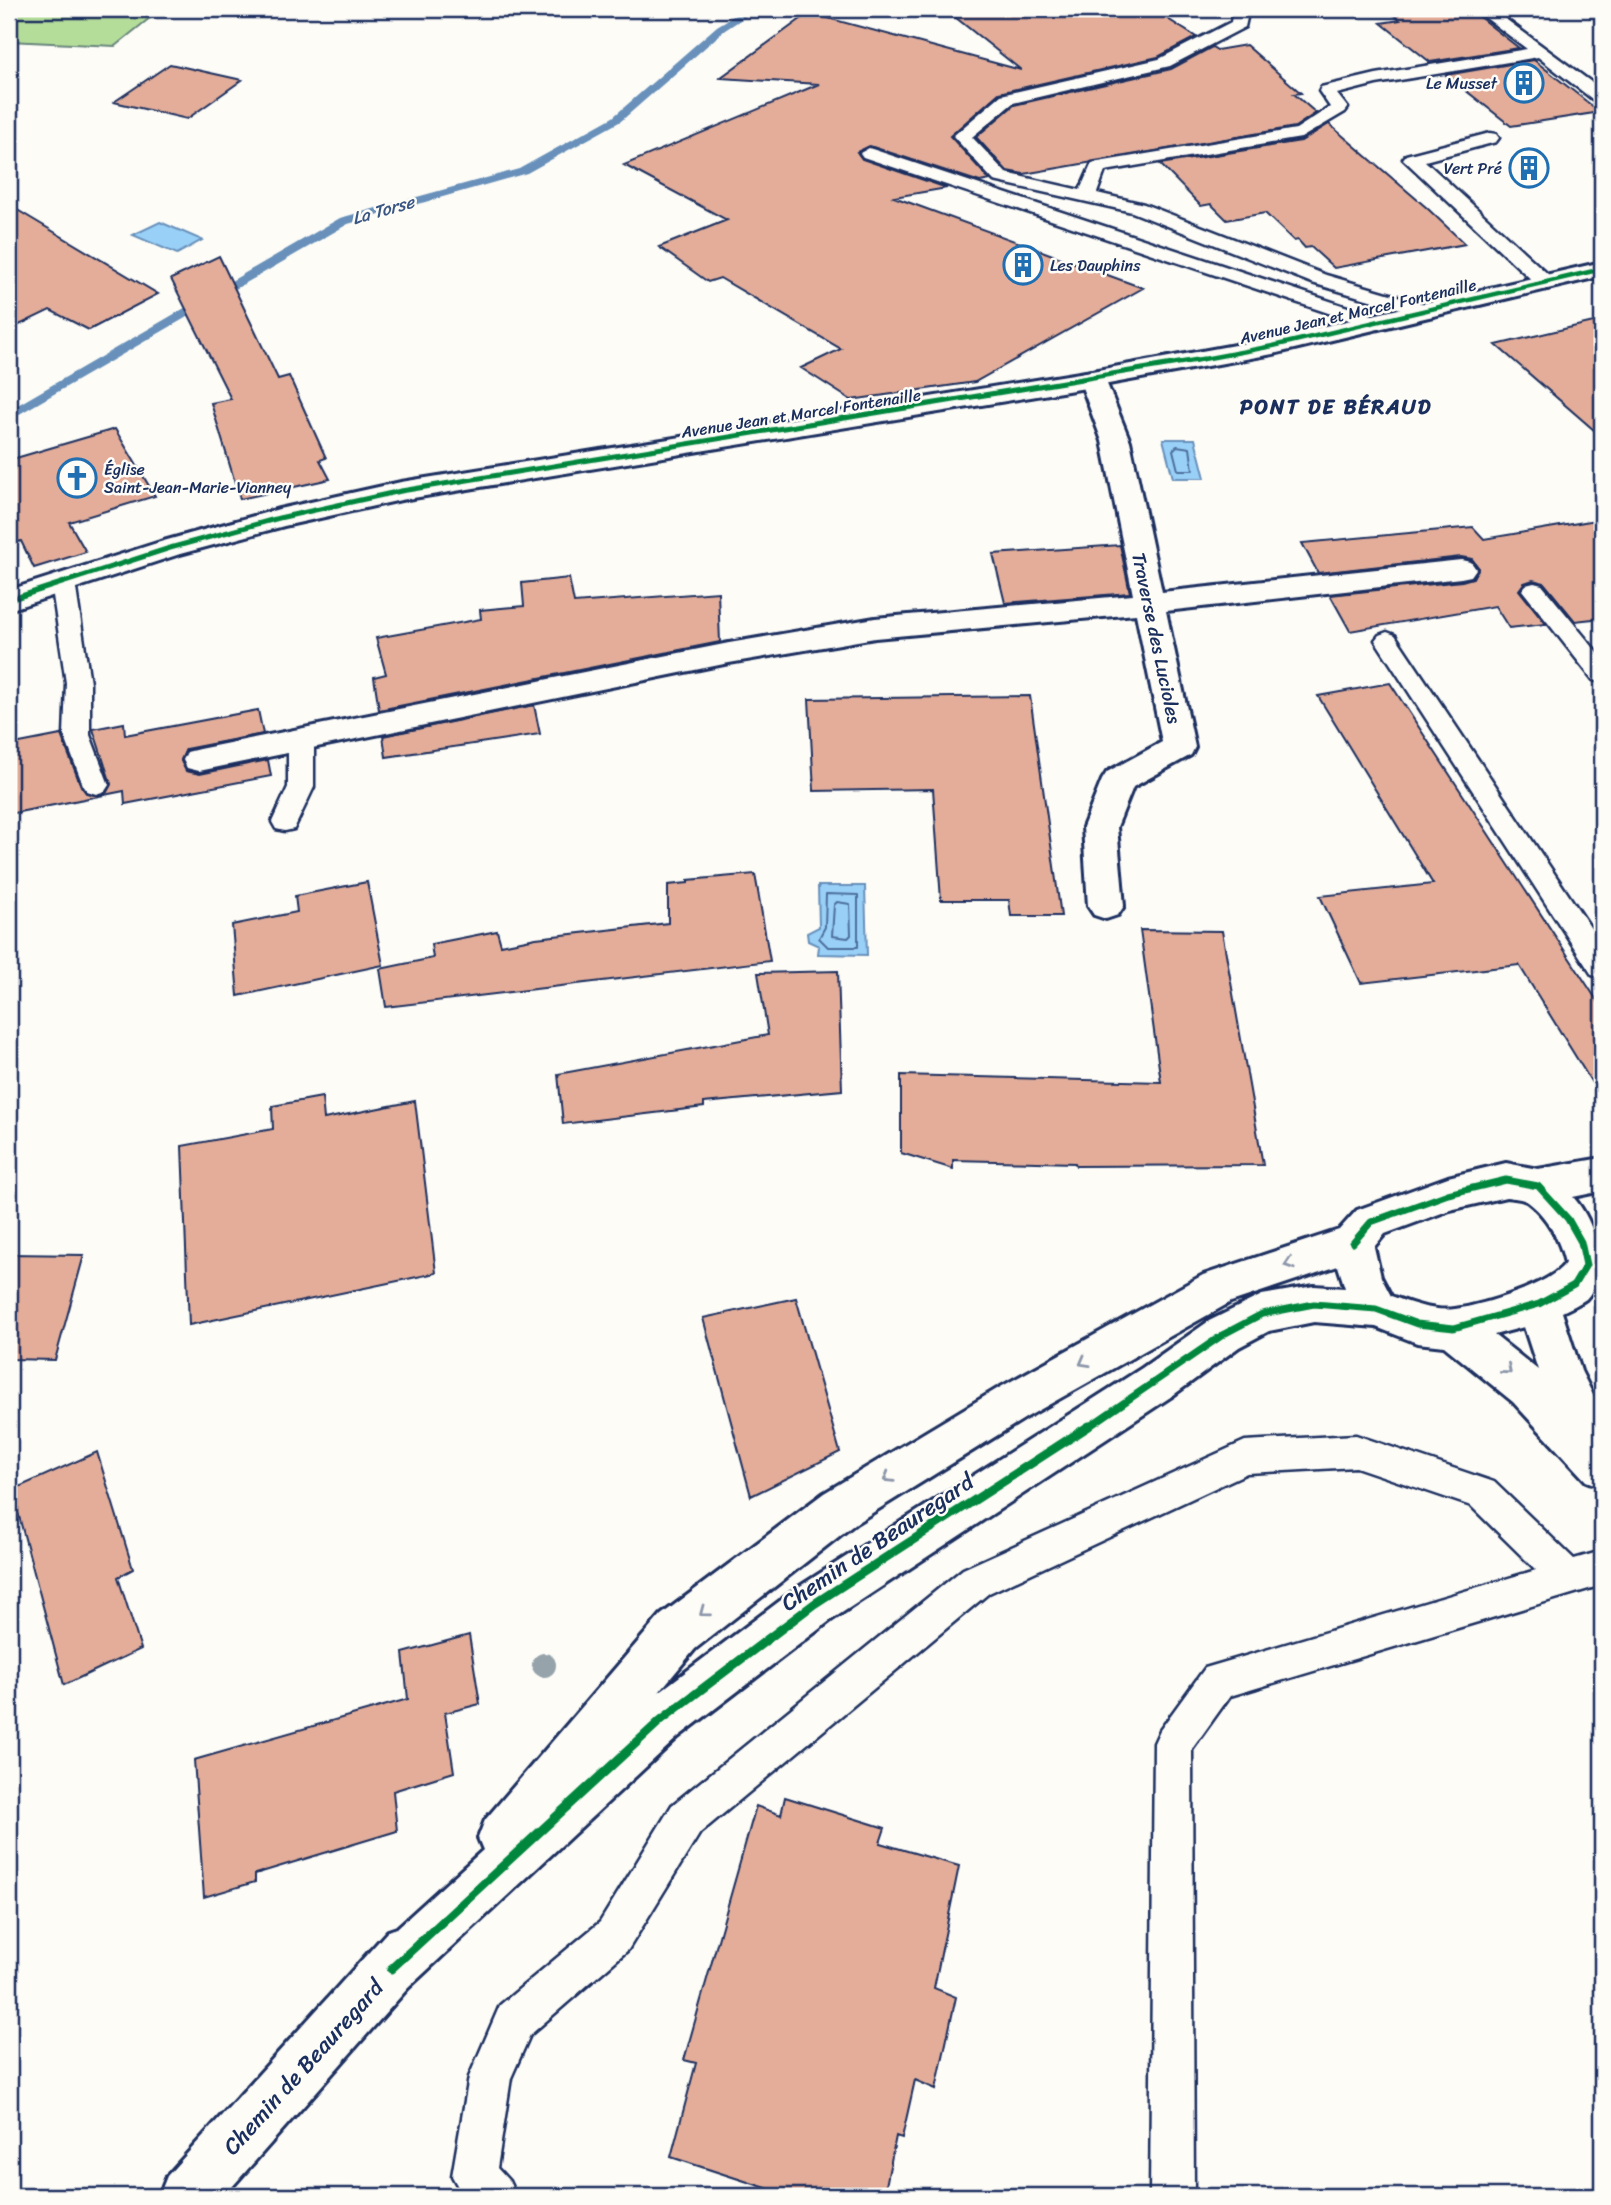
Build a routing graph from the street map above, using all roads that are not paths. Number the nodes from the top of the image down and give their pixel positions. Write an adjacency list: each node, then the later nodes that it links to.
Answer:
1 (1241, 9): 7 (lane)
2 (1482, 9): 3 (lane)
3 (1541, 52): 4 (lane); 7 (lane)
4 (1602, 98)
5 (1490, 138): 9 (lane)
6 (869, 153): 11 (lane)
7 (1087, 195): 10 (lane)
8 (1602, 269): 9 (street, Avenue Jean et Marcel Fontenaille)
9 (1544, 281): 10 (street, Avenue Jean et Marcel Fontenaille)
10 (1428, 311): 11 (street, Avenue Jean et Marcel Fontenaille)
11 (1377, 323): 12 (street, Avenue Jean et Marcel Fontenaille)
12 (1092, 379): 14 (street, Avenue Jean et Marcel Fontenaille); 17 (street, Traverse des Lucioles)
13 (1461, 569): 17 (street)
14 (63, 582): 16 (street, Avenue Jean et Marcel Fontenaille); 22 (lane)
15 (1534, 590): 19 (lane)
16 (9, 600)
17 (1151, 603): 20 (street); 24 (street, Traverse des Lucioles)
18 (1387, 640): 25 (lane)
19 (1602, 674)
20 (301, 739): 21 (street); 23 (lane)
21 (199, 760)
22 (96, 785)
23 (285, 822)
24 (1106, 906)
25 (1602, 967)
26 (1602, 1175): 27 (street)
27 (1538, 1186): 28 (street); 29 (street)
28 (1353, 1243): 31 (street); 36 (street, Chemin de Beauregard, one-way to 36)
29 (1594, 1261): 30 (street)
30 (1539, 1304): 32 (street); 33 (street)
31 (1376, 1309): 32 (street, Chemin de Beauregard); 36 (street, Chemin de Beauregard)
32 (1454, 1328): 34 (street, one-way to 34)
33 (1602, 1455)
34 (1602, 1466)
35 (1586, 1573): 38 (lane); 39 (lane)
36 (391, 1969): 37 (street, Chemin de Beauregard)
37 (187, 2196)
38 (494, 2196)
39 (1172, 2196)

